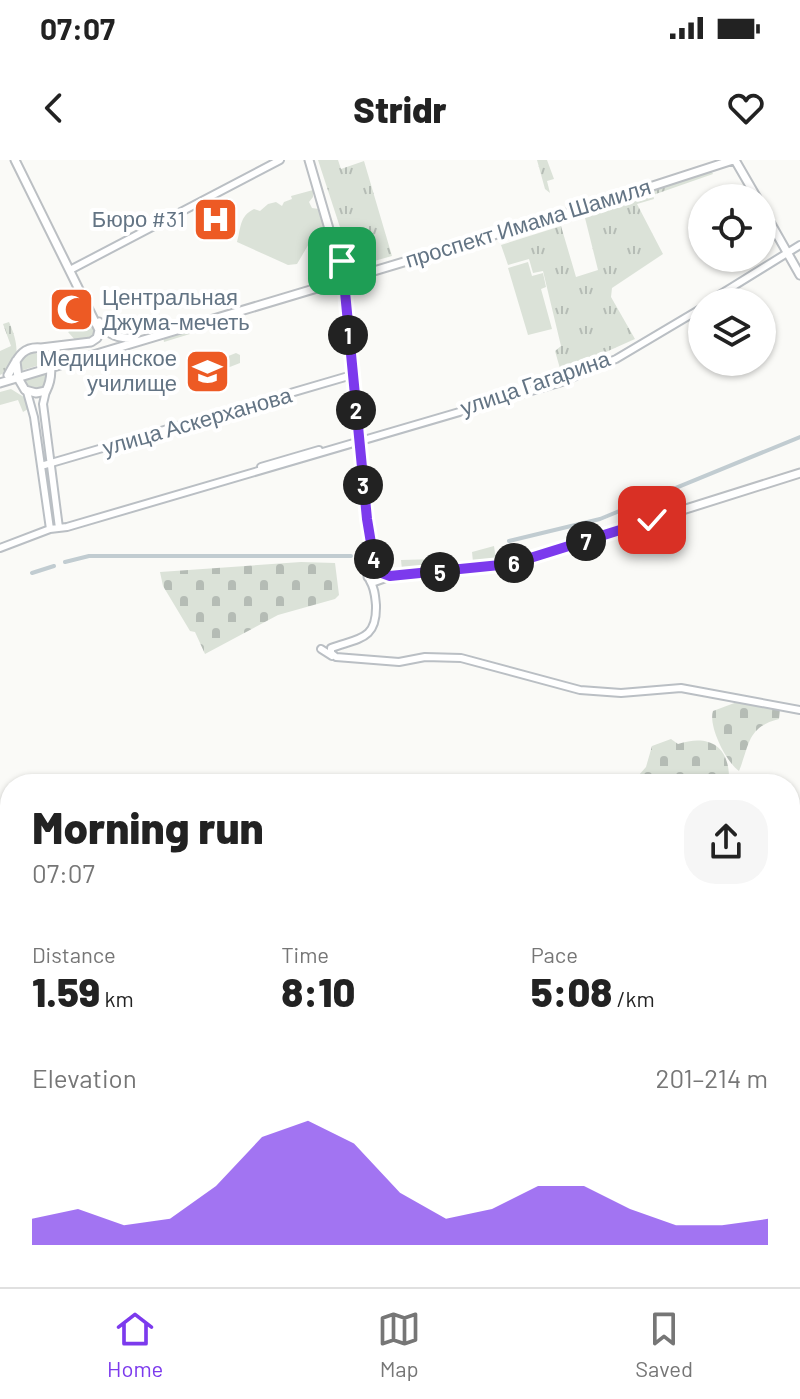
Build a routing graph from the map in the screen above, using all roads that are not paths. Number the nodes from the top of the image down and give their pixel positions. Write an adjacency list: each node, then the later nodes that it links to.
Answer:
1 (17, 160): 12 (main road)
2 (280, 160): 12 (main road)
3 (311, 160): 14 (main road)
4 (722, 160): 9 (main road, проспект Имама Шамиля)
5 (736, 160): 6 (main road); 9 (main road, проспект Имама Шамиля)
6 (751, 184)
7 (776, 224): 10 (main road)
8 (776, 227): 10 (main road)
9 (493, 232): 14 (main road, проспект Имама Шамиля)
10 (793, 250): 11 (main road); 13 (main road); 15 (main road); 16 (main road)
11 (800, 267)
12 (71, 269): 18 (main road); 20 (main road)
13 (800, 275)
14 (343, 277): 19 (main road, проспект Имама Шамиля); 22 (main road, проспект Имама Шамиля); 24 (main road)
15 (732, 288)
16 (734, 288)
17 (688, 315): 31 (main road, улица Гагарина)
18 (102, 328): 19 (main road); 20 (main road)
19 (134, 338): 22 (main road, проспект Имама Шамиля)
20 (47, 357): 21 (main road); 22 (main road, проспект Имама Шамиля); 23 (main road, проспект Имама Шамиля); 26 (main road)
21 (16, 361): 23 (main road); 25 (main road)
22 (60, 362): 26 (main road)
23 (18, 375): 25 (main road, проспект Имама Шамиля); 27 (main road)
24 (352, 375): 31 (main road); 32 (main road, улица Аскерханова)
25 (3, 380): 27 (main road)
26 (51, 381): 28 (main road)
27 (26, 391): 28 (main road); 30 (main road)
28 (46, 391): 29 (main road)
29 (44, 415): 30 (main road); 32 (main road)
30 (34, 417): 33 (main road)
31 (359, 440): 35 (main road); 35 (main road); 37 (main road)
32 (51, 463): 33 (main road, улица Аскерханова); 35 (main road)
33 (41, 466): 36 (main road)
34 (800, 473): 40 (main road); 40 (main road)
35 (59, 527): 36 (main road)
36 (50, 529): 38 (main road)
37 (371, 545): 39 (main road); 40 (main road)
38 (0, 548)
39 (370, 576): 40 (main road); 41 (main road)
40 (380, 576): 41 (main road)
41 (375, 589): 43 (main road)
42 (321, 649): 43 (main road)
43 (332, 652): 44 (main road)
44 (800, 710)

